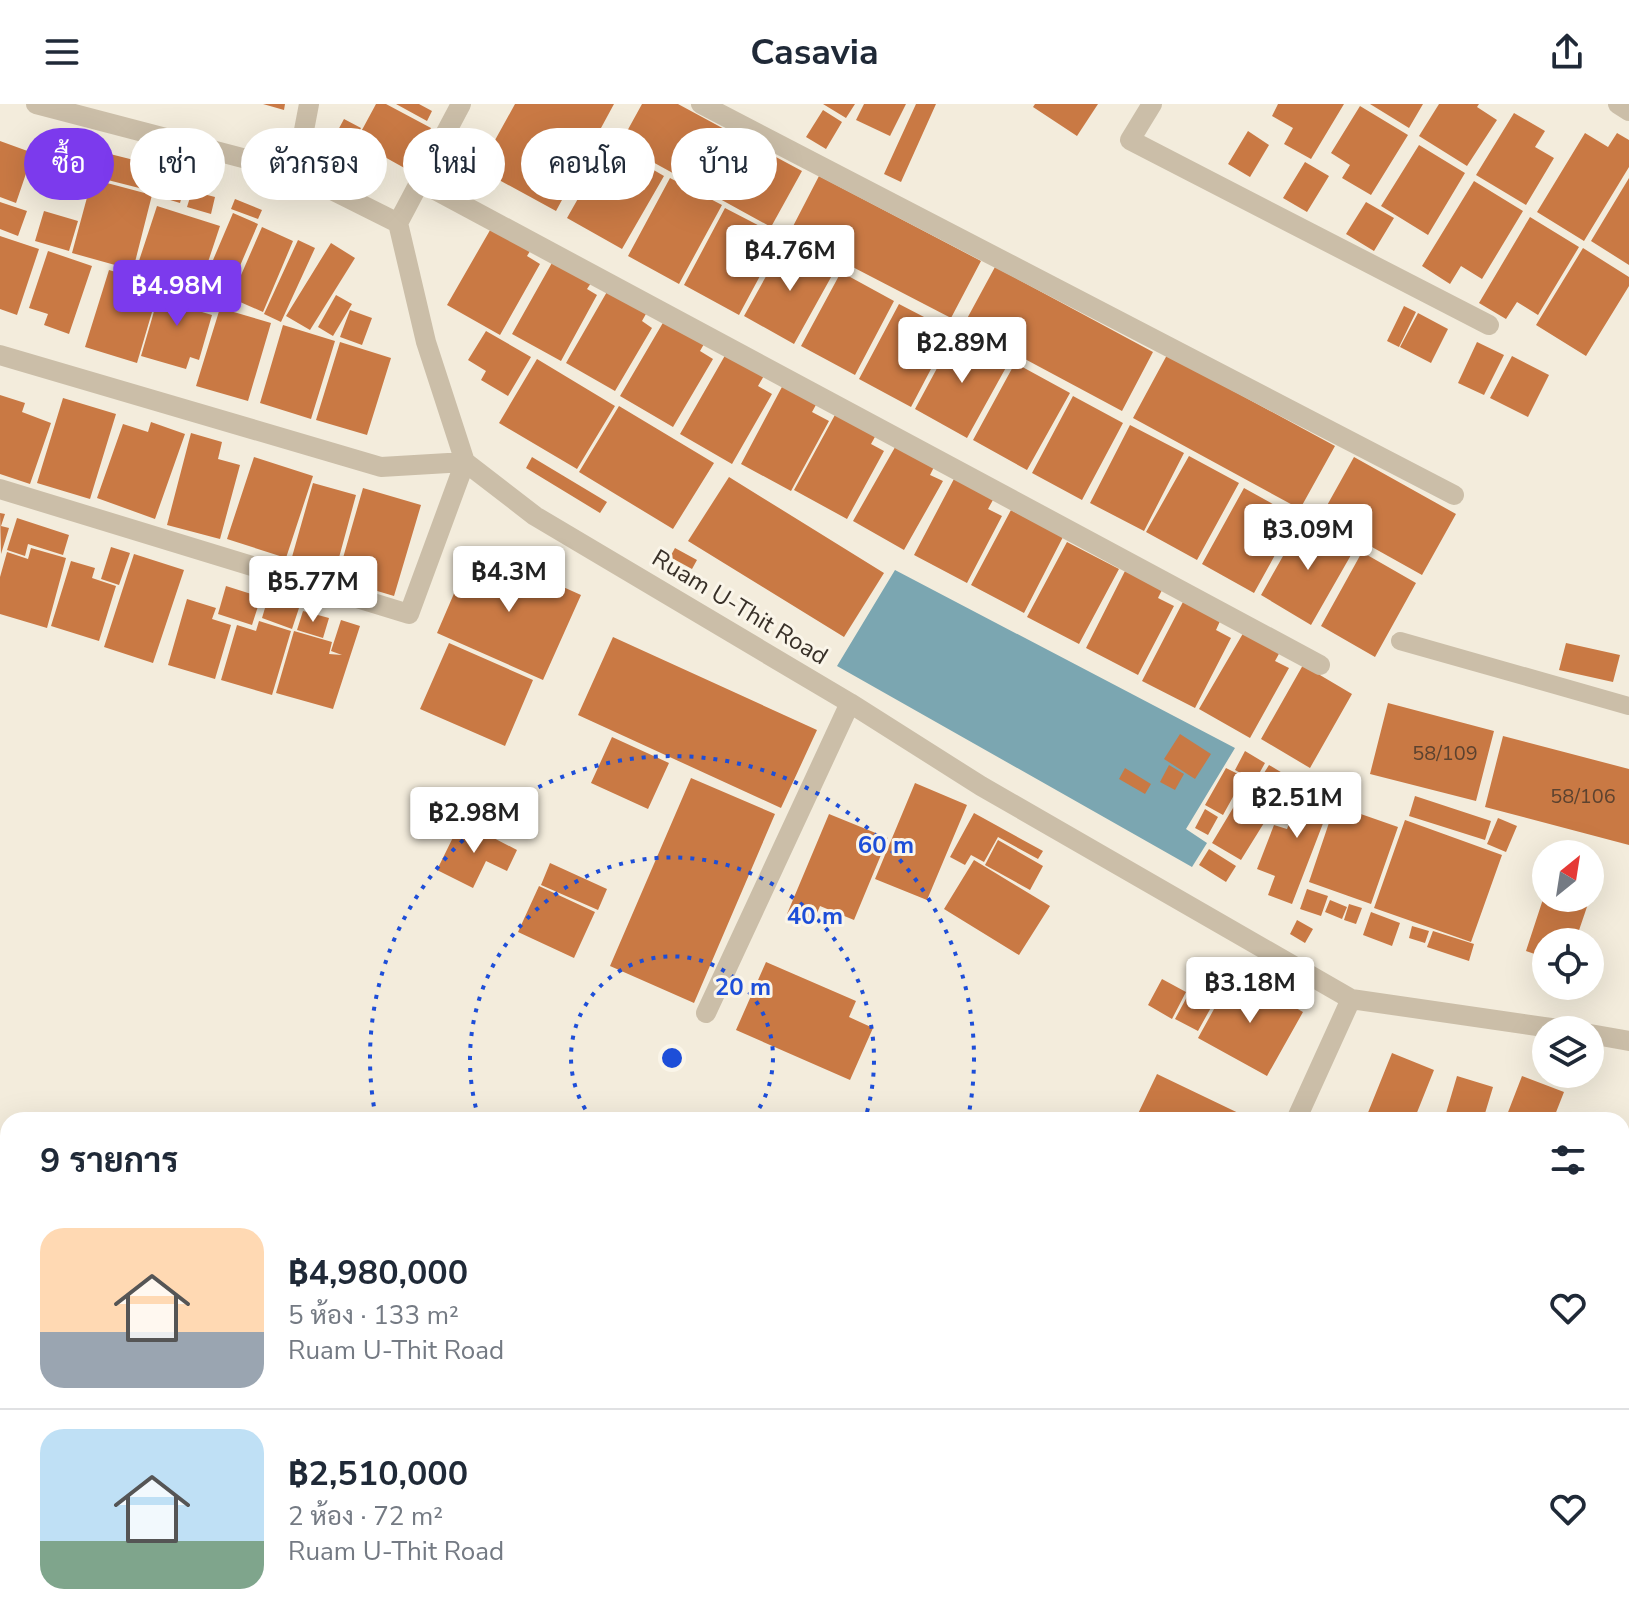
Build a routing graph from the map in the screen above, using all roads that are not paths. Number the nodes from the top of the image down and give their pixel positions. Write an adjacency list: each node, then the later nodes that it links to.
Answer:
1 (36, 104): 9 (street)
2 (123, 104): 9 (street)
3 (309, 104): 10 (street)
4 (461, 104): 11 (street)
5 (701, 104): 21 (street)
6 (1152, 104): 17 (street)
7 (1618, 104): 8 (street)
8 (1629, 111)
9 (120, 125): 12 (street)
10 (304, 128)
11 (449, 128)
12 (241, 157)
13 (352, 200): 16 (street)
14 (412, 200): 16 (street)
15 (454, 200): 23 (street)
16 (398, 223): 19 (street)
17 (1489, 325)
18 (0, 355): 19 (street)
19 (465, 462): 20 (street); 24 (street, Ruam U-Thit Road)
20 (0, 489)
21 (1454, 495)
22 (1400, 641): 25 (lane)
23 (1320, 665)
24 (850, 703): 26 (street, Ruam U-Thit Road); 27 (street)
25 (1629, 706)
26 (1351, 999): 28 (street, Ruam U-Thit Road); 31 (street)
27 (706, 1013)
28 (1532, 1025)
29 (1604, 1037): 30 (street)
30 (1629, 1041)
31 (1300, 1112)

